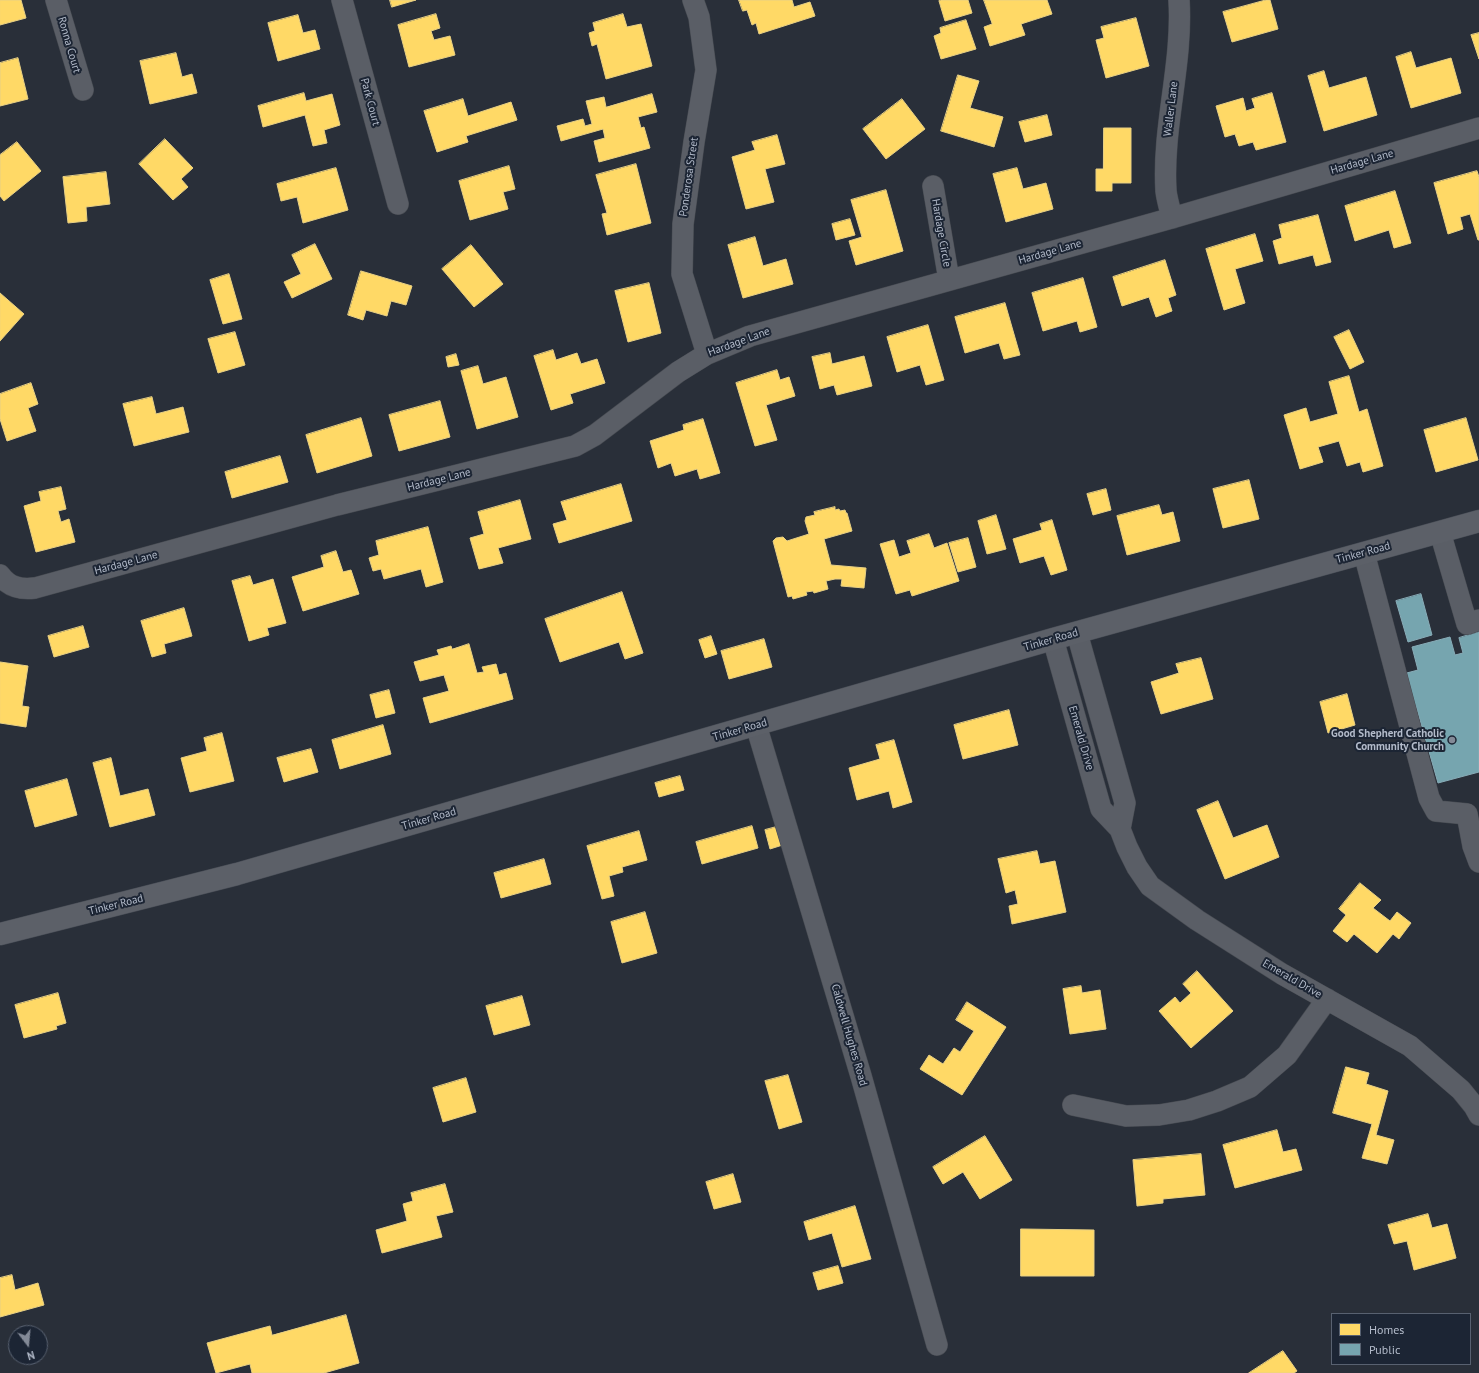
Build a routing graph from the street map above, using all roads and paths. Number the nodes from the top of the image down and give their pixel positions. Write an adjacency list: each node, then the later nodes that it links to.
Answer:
1 (56, 0): 5 (street, Ronna Court)
2 (342, 0): 8 (street, Park Court)
3 (693, 0): 11 (street, Ponderosa Street)
4 (1179, 0): 9 (street, Waller Lane)
5 (83, 90)
6 (1479, 128): 9 (street, Hardage Lane)
7 (933, 186): 10 (street, Hardage Circle)
8 (398, 204)
9 (1172, 218): 10 (street, Hardage Lane)
10 (949, 280): 11 (street, Hardage Lane)
11 (706, 354): 15 (street, Hardage Lane)
12 (1479, 521): 13 (main road, Tinker Road)
13 (1440, 532): 14 (main road, Tinker Road); 16 (street)
14 (1364, 553): 17 (main road, Tinker Road); 21 (street)
15 (0, 575)
16 (1479, 620)
17 (1077, 632): 18 (main road, Tinker Road); 20 (street)
18 (1053, 639): 19 (main road, Tinker Road); 20 (street, Emerald Drive)
19 (756, 726): 22 (main road, Tinker Road); 26 (street, Caldwell Hughes Road)
20 (1120, 829): 23 (street, Emerald Drive)
21 (1479, 862)
22 (0, 934)
23 (1327, 999): 24 (street); 25 (street, Emerald Drive)
24 (1073, 1105)
25 (1479, 1115)
26 (937, 1346)

